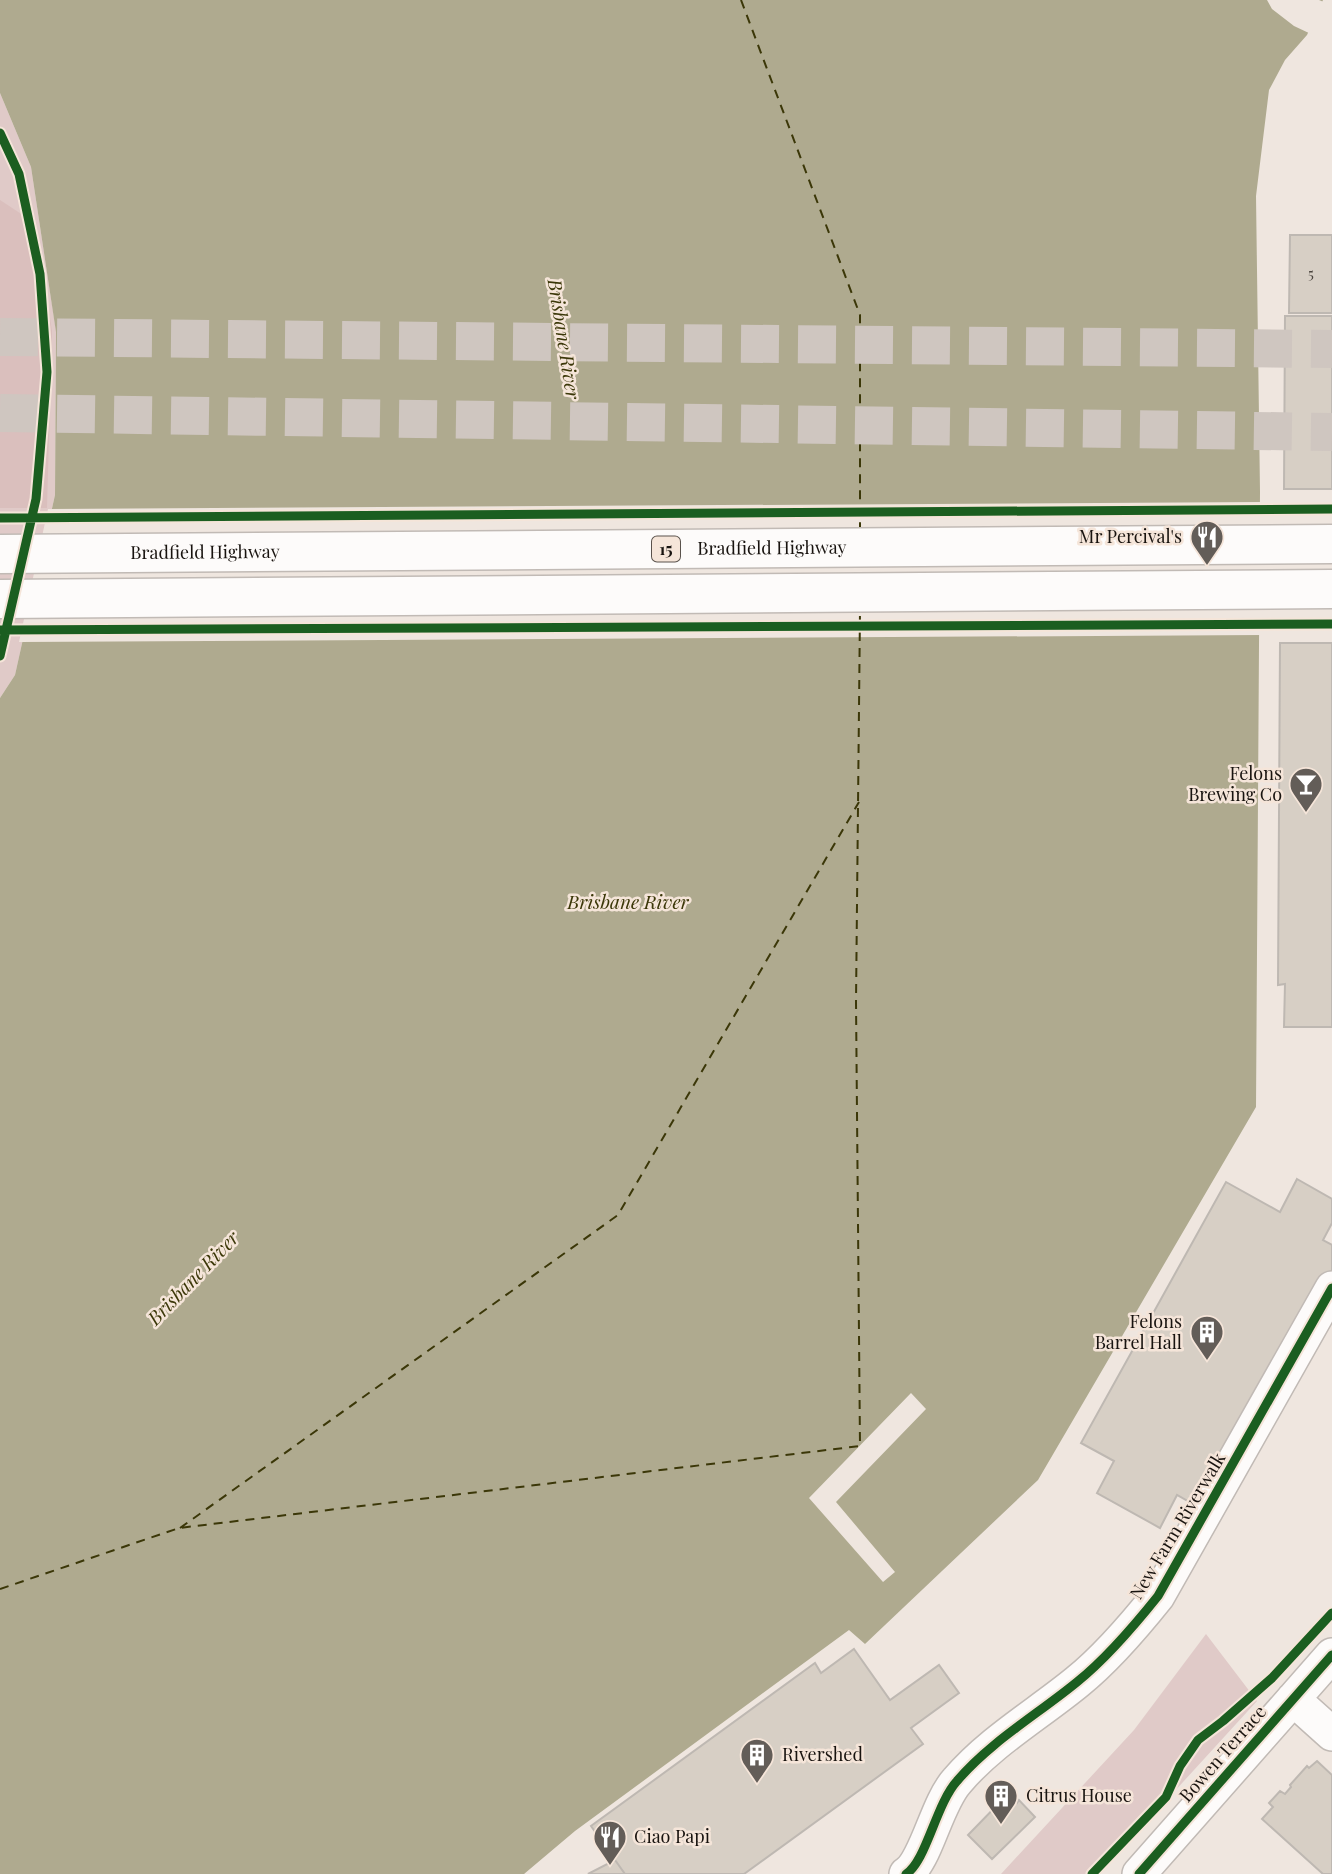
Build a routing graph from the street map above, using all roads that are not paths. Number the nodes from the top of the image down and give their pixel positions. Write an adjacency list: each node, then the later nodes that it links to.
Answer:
1 (1332, 544): 2 (highway, Bradfield Highway / 15)
2 (0, 554)
3 (1332, 589): 4 (highway)
4 (0, 598)
5 (1332, 1288): 9 (street, New Farm Riverwalk)
6 (1332, 1655): 7 (street, Bowen Terrace)
7 (1293, 1699): 8 (street); 10 (street, Bowen Terrace)
8 (1332, 1734)
9 (906, 1874)
10 (1139, 1874)

